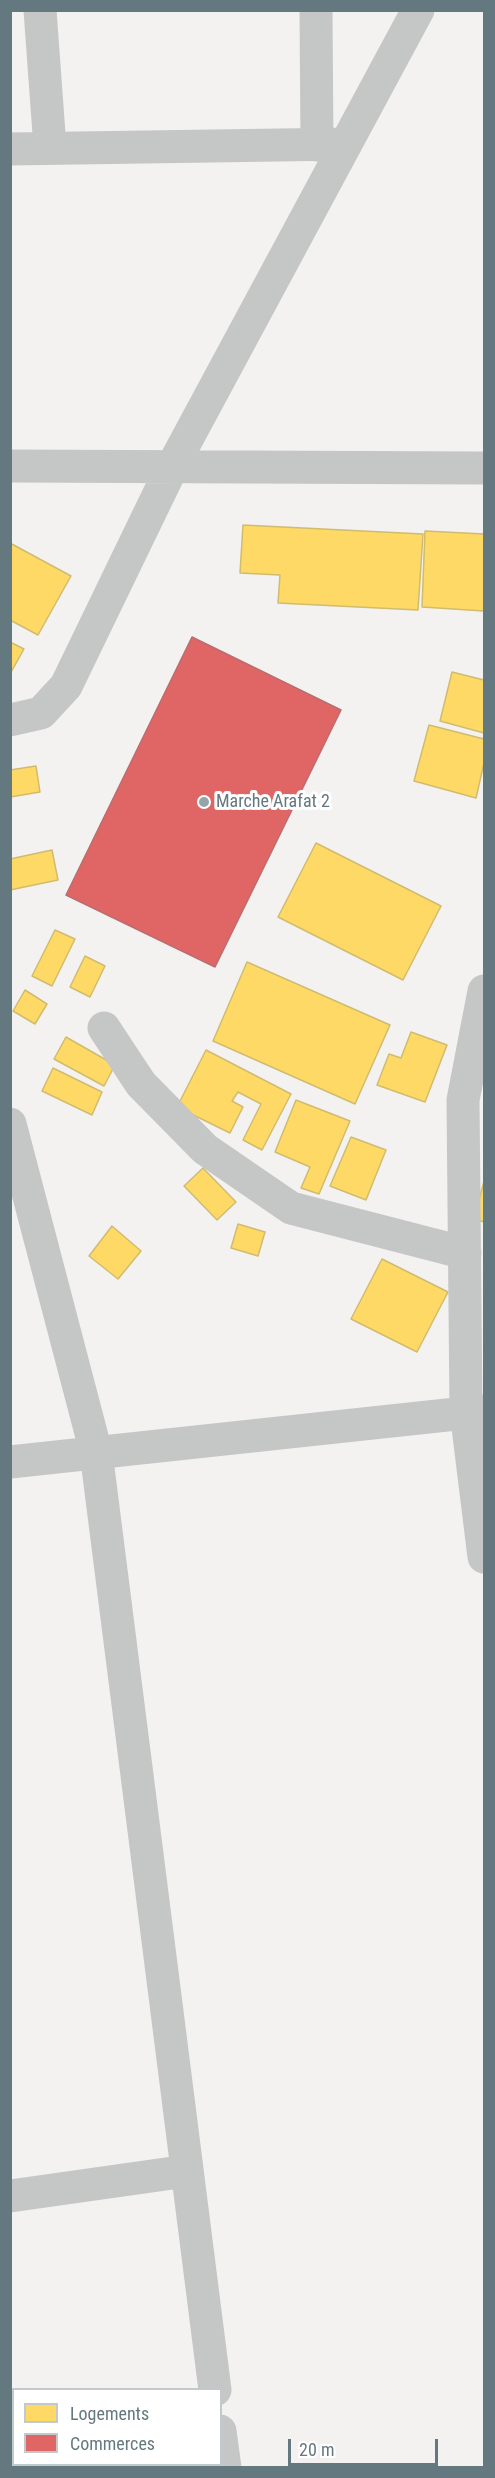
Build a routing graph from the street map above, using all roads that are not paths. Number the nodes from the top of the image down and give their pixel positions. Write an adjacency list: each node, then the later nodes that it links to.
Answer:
1 (40, 10): 5 (street)
2 (316, 10): 4 (street)
3 (418, 10): 4 (street)
4 (332, 145): 5 (street); 8 (street)
5 (50, 148): 6 (street)
6 (10, 149)
7 (10, 466): 8 (street)
8 (172, 467): 9 (street); 10 (street)
9 (484, 468)
10 (10, 720)
11 (484, 992): 14 (street)
12 (104, 1028): 14 (street)
13 (10, 1124): 16 (street)
14 (465, 1253): 15 (street)
15 (475, 1411): 16 (street); 18 (street)
16 (96, 1452): 17 (street); 19 (street)
17 (10, 1462)
18 (484, 1557)
19 (187, 2171): 20 (street); 21 (street)
20 (10, 2196)
21 (215, 2388)
22 (222, 2446): 23 (street)
23 (225, 2468)

